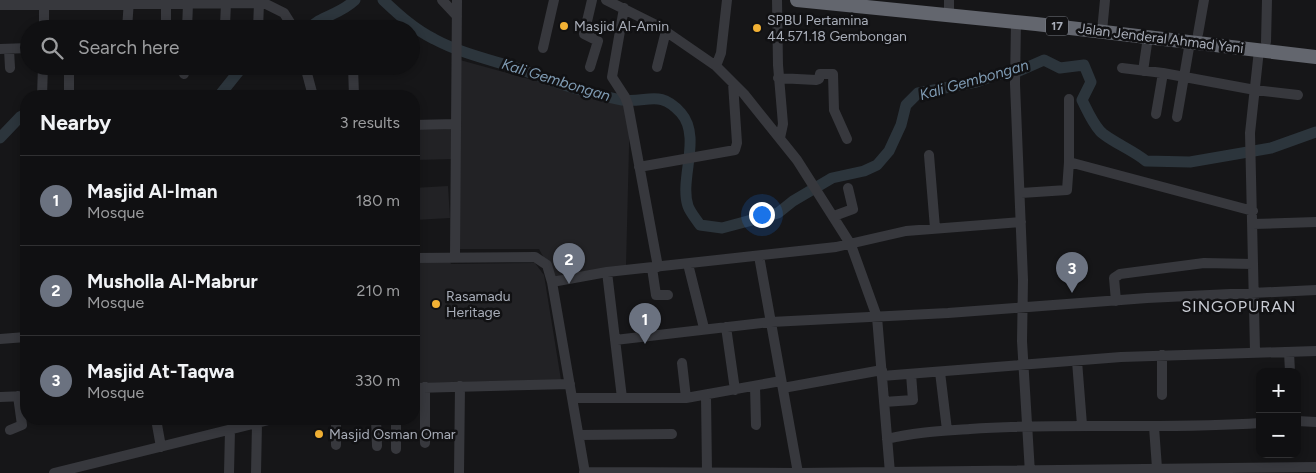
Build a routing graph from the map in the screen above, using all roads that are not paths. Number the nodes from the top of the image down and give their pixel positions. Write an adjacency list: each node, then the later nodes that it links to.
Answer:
1 (442, 0): 23 (street)
2 (457, 0): 23 (street)
3 (554, 0): 38 (street)
4 (592, 0): 43 (street)
5 (606, 0): 19 (street)
6 (726, 0): 42 (street)
7 (777, 0): 54 (street)
8 (797, 0): 22 (highway, Jalan Jenderal Ahmad Yani / 17)
9 (875, 0): 22 (highway, Jalan Jenderal Ahmad Yani / 17)
10 (1105, 0): 32 (street)
11 (1204, 0): 35 (street)
12 (1267, 0): 36 (street)
13 (44, 2): 14 (street); 20 (street); 24 (street)
14 (96, 2): 15 (street)
15 (129, 2): 21 (street); 25 (street)
16 (185, 2): 18 (street); 21 (street); 27 (street)
17 (262, 2): 18 (street); 29 (street); 30 (street)
18 (226, 4): 28 (street)
19 (620, 4): 33 (street); 71 (street)
20 (0, 5)
21 (166, 5): 26 (street)
22 (949, 8): 31 (highway, Jalan Jenderal Ahmad Yani / 17); 32 (highway, Jalan Jenderal Ahmad Yani / 17)
23 (457, 16): 65 (street)
24 (44, 20)
25 (128, 20)
26 (166, 20)
27 (186, 20)
28 (226, 20)
29 (259, 20)
30 (288, 20)
31 (1016, 22): 32 (highway, Jalan Jenderal Ahmad Yani / 17); 73 (street)
32 (1103, 26): 34 (highway, Jalan Jenderal Ahmad Yani / 17); 35 (highway, Jalan Jenderal Ahmad Yani / 17)
33 (666, 31): 42 (street); 44 (street)
34 (1148, 37): 35 (highway, Jalan Jenderal Ahmad Yani / 17); 47 (street)
35 (1194, 38): 36 (highway, Jalan Jenderal Ahmad Yani / 17); 53 (street)
36 (1262, 46): 39 (highway, Jalan Jenderal Ahmad Yani / 17); 41 (highway, Jalan Jenderal Ahmad Yani / 17); 60 (street)
37 (20, 48): 40 (street)
38 (543, 48)
39 (1316, 48)
40 (5, 49): 45 (street)
41 (1316, 57)
42 (716, 66): 55 (street)
43 (590, 67)
44 (657, 67)
45 (10, 68)
46 (1122, 68): 47 (street)
47 (1143, 71): 48 (street)
48 (1163, 73): 53 (street); 63 (street)
49 (43, 75): 56 (street)
50 (69, 75): 57 (street)
51 (307, 75): 58 (street)
52 (353, 75): 59 (street)
53 (1184, 76): 60 (street); 64 (street)
54 (778, 78): 67 (street); 68 (street)
55 (733, 83): 67 (street); 71 (street)
56 (42, 90)
57 (69, 90)
58 (311, 90)
59 (354, 90)
60 (1255, 90): 61 (street); 74 (street)
61 (1298, 95)
62 (1069, 99): 70 (street)
63 (1156, 114)
64 (1177, 117)
65 (456, 124): 66 (street); 82 (street)
66 (420, 126)
67 (780, 138): 75 (street)
68 (847, 139)
69 (929, 155): 79 (street)
70 (1069, 162): 73 (street); 74 (street)
71 (639, 167): 86 (street)
72 (848, 188): 75 (street)
73 (1021, 193): 76 (street)
74 (1252, 211): 78 (street)
75 (834, 216): 80 (street)
76 (1021, 222): 79 (street); 93 (street)
77 (1316, 222): 78 (street)
78 (1253, 224): 85 (street)
79 (935, 228): 80 (street)
80 (851, 245): 81 (street); 94 (street)
81 (759, 256): 84 (street); 95 (street)
82 (455, 257): 83 (street); 88 (street)
83 (420, 258)
84 (688, 264): 86 (street); 97 (street)
85 (1253, 264): 90 (street); 92 (street)
86 (655, 268): 87 (street); 91 (street)
87 (607, 272): 88 (street); 100 (street)
88 (552, 282): 112 (street)
89 (1316, 290): 90 (street)
90 (1253, 293): 92 (street); 101 (street)
91 (668, 295)
92 (1116, 301): 93 (street)
93 (1023, 308): 94 (street); 107 (street)
94 (877, 317): 95 (street); 110 (street)
95 (771, 322): 96 (street); 113 (street)
96 (726, 326): 97 (street); 118 (street)
97 (704, 328): 100 (street)
98 (20, 338): 99 (street)
99 (0, 339)
100 (615, 340): 124 (street)
101 (1255, 351): 103 (street); 104 (street)
102 (1316, 351): 103 (street)
103 (1288, 352): 108 (street)
104 (1162, 355): 105 (street); 119 (street)
105 (1077, 361): 107 (street); 138 (street)
106 (682, 363): 125 (street)
107 (1023, 366): 109 (street); 139 (street)
108 (1290, 368)
109 (940, 372): 111 (street); 143 (street)
110 (882, 373): 111 (street); 113 (street); 126 (street)
111 (911, 374): 126 (street)
112 (570, 384): 114 (street); 123 (street)
113 (782, 384): 115 (street); 162 (street)
114 (460, 386): 117 (street); 160 (street)
115 (754, 386): 118 (street); 137 (street)
116 (420, 387): 117 (street)
117 (425, 387): 147 (street)
118 (735, 390): 121 (street)
119 (1162, 395)
120 (20, 396): 122 (street)
121 (706, 396): 125 (street); 155 (street)
122 (0, 397)
123 (572, 398): 124 (street); 145 (street)
124 (622, 398): 125 (street)
125 (686, 398)
126 (884, 402): 146 (street)
127 (1301, 421): 128 (street)
128 (1316, 422)
129 (1256, 424): 140 (street)
130 (22, 425): 141 (street)
131 (157, 425): 150 (street)
132 (249, 425): 142 (street)
133 (257, 425): 159 (street)
134 (336, 425): 148 (street)
135 (376, 425): 149 (street)
136 (396, 425): 151 (street)
137 (756, 425)
138 (1082, 425): 139 (street); 140 (street)
139 (1027, 426): 143 (street); 154 (street)
140 (1154, 427): 153 (street)
141 (10, 430)
142 (230, 430): 150 (street); 158 (street)
143 (947, 430): 146 (street)
144 (672, 434): 145 (street)
145 (580, 435): 161 (street)
146 (887, 438): 156 (street)
147 (425, 443)
148 (336, 444)
149 (377, 446)
150 (161, 447): 157 (street)
151 (396, 449)
152 (1316, 467): 153 (street)
153 (1157, 468): 154 (street)
154 (1030, 471): 156 (street)
155 (701, 472): 161 (street); 162 (street)
156 (890, 472): 162 (street)
157 (54, 473)
158 (229, 473)
159 (256, 473)
160 (459, 473)
161 (584, 473)
162 (798, 473)

